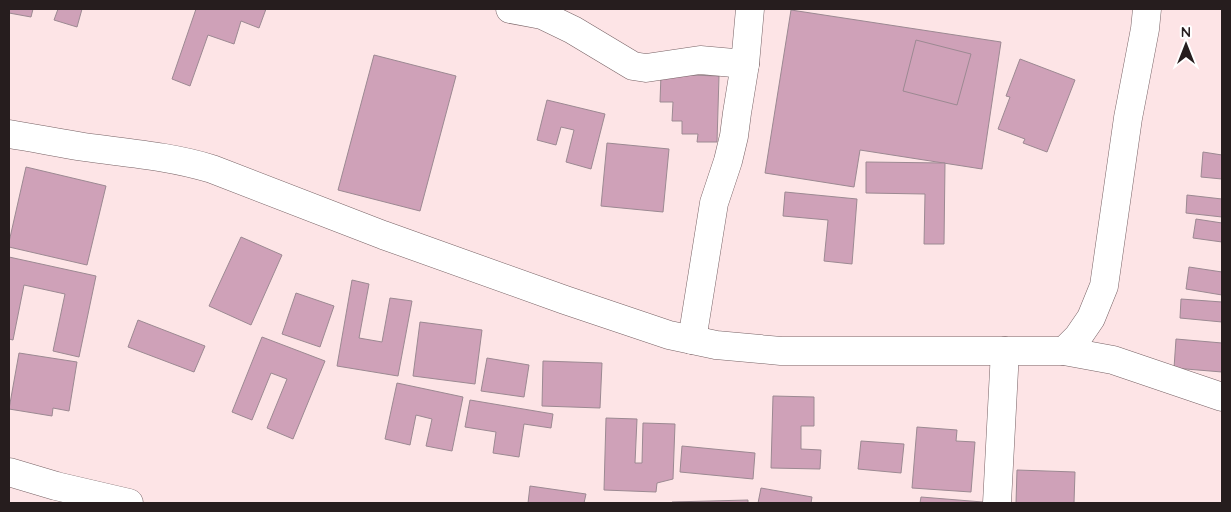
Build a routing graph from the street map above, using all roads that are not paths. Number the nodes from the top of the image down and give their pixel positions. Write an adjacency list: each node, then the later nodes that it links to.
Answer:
1 (510, 9): 4 (street)
2 (750, 9): 4 (street)
3 (1147, 9): 8 (street)
4 (745, 64): 6 (street)
5 (9, 134): 6 (street)
6 (692, 340): 7 (street)
7 (1005, 351): 8 (street); 12 (street)
8 (1064, 351): 9 (street)
9 (1222, 397)
10 (9, 472): 11 (street)
11 (129, 503)
12 (997, 503)

